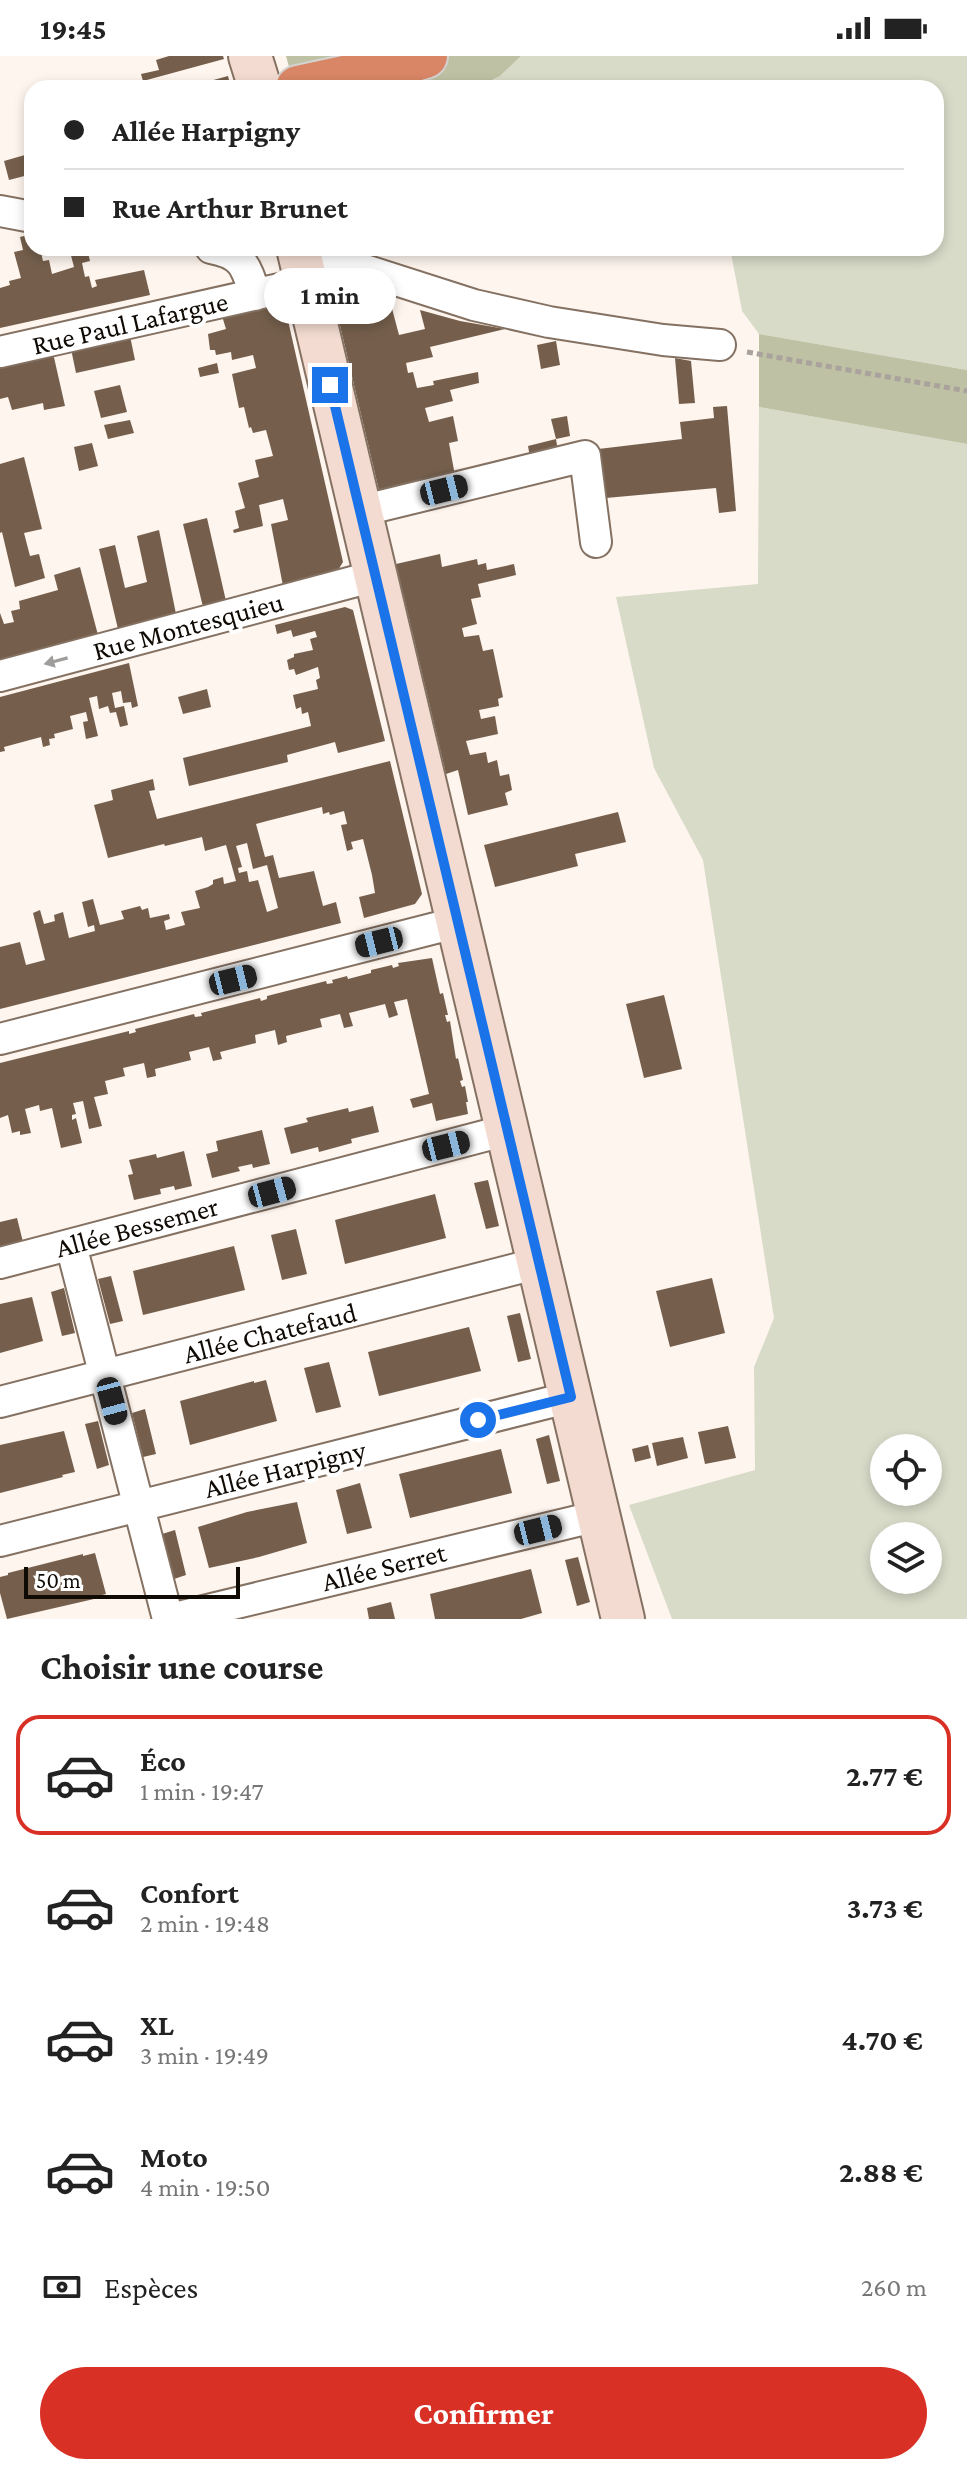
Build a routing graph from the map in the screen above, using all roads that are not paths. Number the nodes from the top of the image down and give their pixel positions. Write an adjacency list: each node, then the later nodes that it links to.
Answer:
1 (250, 56): 4 (street)
2 (258, 56): 5 (street)
3 (425, 56): 6 (highway)
4 (258, 80)
5 (260, 80)
6 (335, 80)
7 (0, 211): 8 (street)
8 (24, 216)
9 (236, 256): 11 (street)
10 (302, 264): 11 (street, Rue Paul Lafargue); 12 (street, Rue Paul Lafargue); 14 (street)
11 (255, 295): 13 (street, Rue Paul Lafargue)
12 (720, 345)
13 (0, 352)
14 (360, 511): 15 (street); 16 (street)
15 (596, 542)
16 (375, 576): 17 (street, Rue Montesquieu, one-way to 17); 18 (street)
17 (0, 676)
18 (459, 922): 19 (street); 20 (street)
19 (0, 1039)
20 (507, 1130): 21 (street, Allée Bessemer); 23 (street)
21 (71, 1245): 22 (street, Allée Bessemer); 24 (street)
22 (0, 1263)
23 (539, 1263): 24 (street, Allée Chatefaud); 25 (street)
24 (105, 1375): 26 (street, Allée Chatefaud); 27 (street)
25 (571, 1397): 27 (street, Allée Harpigny); 28 (street)
26 (0, 1402)
27 (139, 1505): 29 (street, Allée Harpigny); 30 (street)
28 (598, 1516): 30 (street, Allée Serret); 31 (street)
29 (0, 1541)
30 (169, 1619)
31 (623, 1619)

